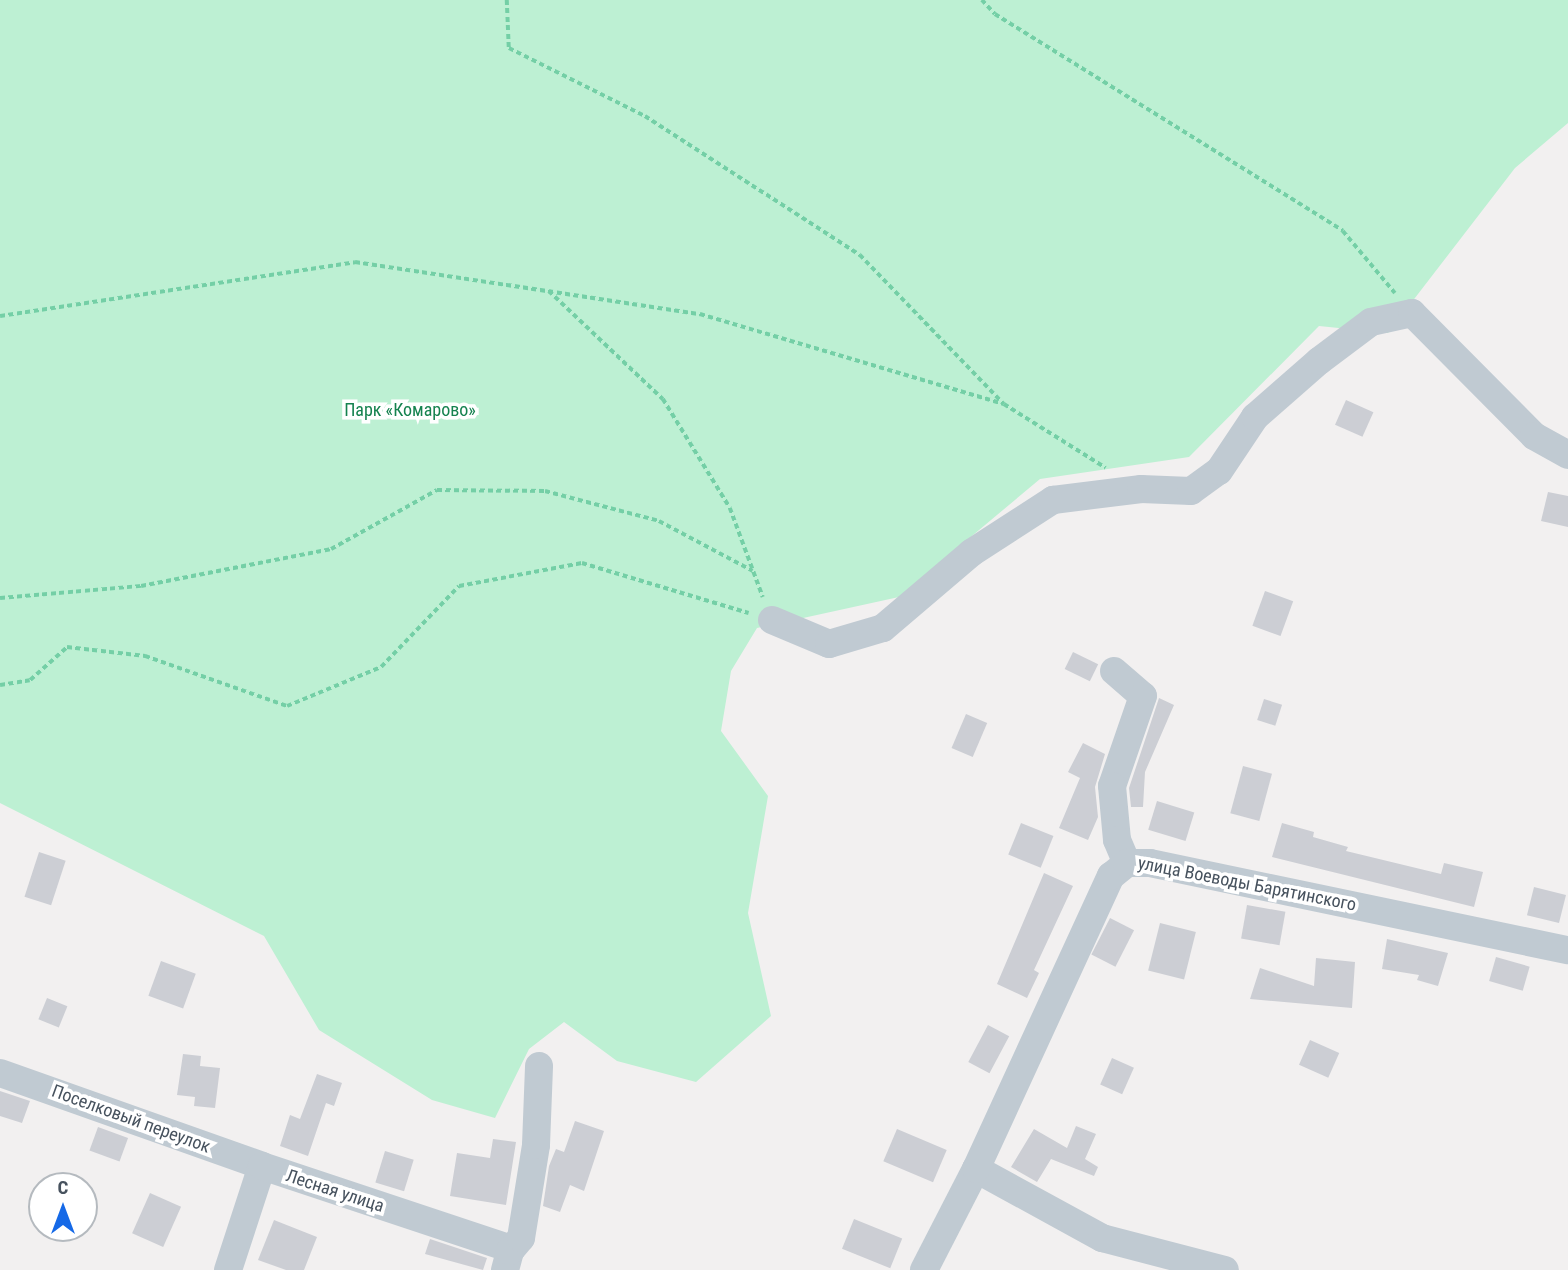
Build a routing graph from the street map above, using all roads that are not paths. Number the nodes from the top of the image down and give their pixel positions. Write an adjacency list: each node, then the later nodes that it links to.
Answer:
1 (1568, 455): 2 (street)
2 (772, 620)
3 (1114, 671): 4 (street)
4 (1127, 863): 5 (street, улица Воеводы Барятинского); 9 (street, улица Воеводы Барятинского)
5 (1568, 950)
6 (539, 1066): 10 (street)
7 (0, 1073): 8 (street, Поселковый переулок)
8 (262, 1167): 10 (street, Лесная улица); 11 (street, Лесная улица)
9 (976, 1169): 12 (street, улица Воеводы Барятинского); 13 (street)
10 (509, 1260)
11 (228, 1270)
12 (924, 1270)
13 (1225, 1270)

